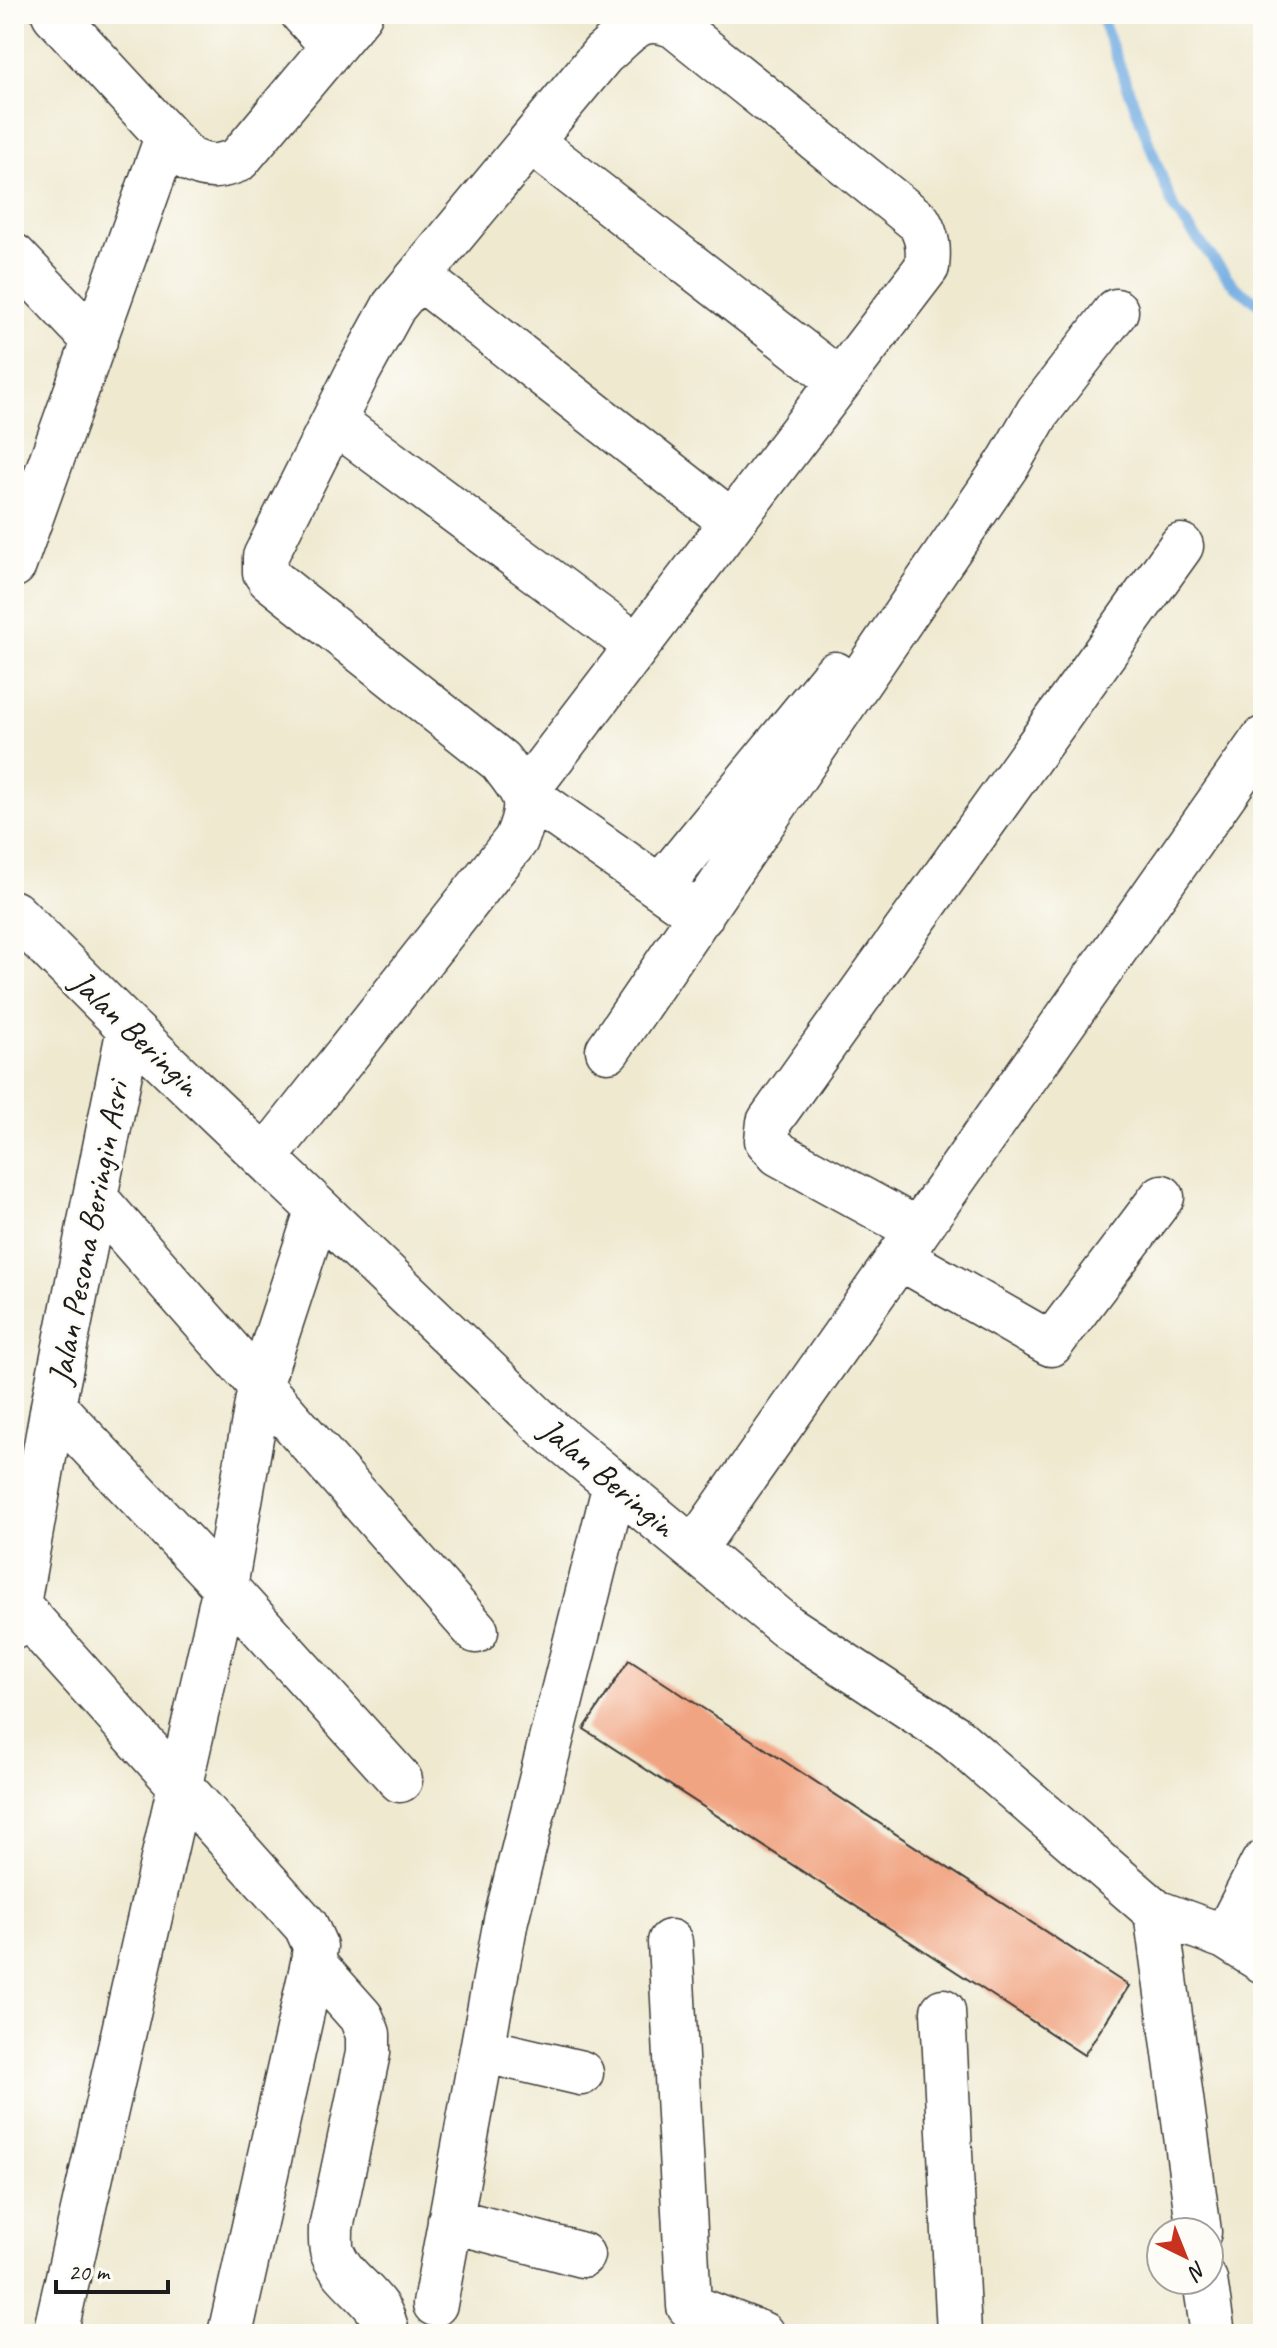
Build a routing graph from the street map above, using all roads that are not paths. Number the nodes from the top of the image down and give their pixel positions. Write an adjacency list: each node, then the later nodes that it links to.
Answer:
1 (54, 14): 5 (street)
2 (303, 14): 4 (street)
3 (646, 17): 6 (street); 11 (street)
4 (346, 30): 5 (street)
5 (167, 137): 10 (street)
6 (531, 142): 8 (street); 11 (street)
7 (14, 256): 10 (street)
8 (419, 277): 12 (street); 14 (street)
9 (1116, 311): 13 (street)
10 (95, 341): 16 (street)
11 (840, 381): 14 (street)
12 (334, 421): 17 (street); 19 (street)
13 (1009, 462): 20 (street); 22 (street)
14 (732, 522): 17 (street)
15 (1181, 546): 29 (street)
16 (15, 562)
17 (637, 646): 19 (street)
18 (1263, 739): 29 (street)
19 (525, 793): 20 (street); 25 (street)
20 (661, 886): 22 (street)
21 (14, 913): 23 (street, Jalan Beringin)
22 (701, 916): 24 (street)
23 (129, 1028): 25 (street, Jalan Beringin); 27 (street, Jalan Pesona Beringin Asri)
24 (608, 1050)
25 (265, 1158): 28 (street, Jalan Beringin)
26 (1162, 1197): 29 (street)
27 (96, 1199): 30 (street); 31 (street, Jalan Pesona Beringin Asri)
28 (318, 1209): 30 (street); 32 (street, Jalan Beringin)
29 (908, 1243): 33 (street)
30 (260, 1386): 34 (street); 36 (street)
31 (53, 1406): 34 (street); 35 (street, Jalan Pesona Beringin Asri)
32 (615, 1484): 33 (street, Jalan Beringin); 46 (street)
33 (694, 1549): 40 (street, Jalan Beringin)
34 (225, 1587): 37 (street); 38 (street)
35 (16, 1616): 38 (street)
36 (476, 1631)
37 (400, 1780)
38 (179, 1784): 44 (street); 53 (street)
39 (1263, 1863): 41 (street)
40 (1156, 1912): 41 (street, Jalan Beringin); 48 (street)
41 (1225, 1937): 43 (street, Jalan Beringin)
42 (670, 1942): 56 (street)
43 (1263, 1961)
44 (313, 1963): 54 (street); 55 (street)
45 (943, 2011): 57 (street)
46 (482, 2050): 47 (street); 49 (street)
47 (581, 2073)
48 (1197, 2216)
49 (450, 2220): 50 (street); 52 (street)
50 (582, 2255)
51 (1207, 2296): 58 (street)
52 (435, 2304)
53 (55, 2334)
54 (230, 2334)
55 (387, 2334)
56 (762, 2334)
57 (959, 2334)
58 (1213, 2334)

